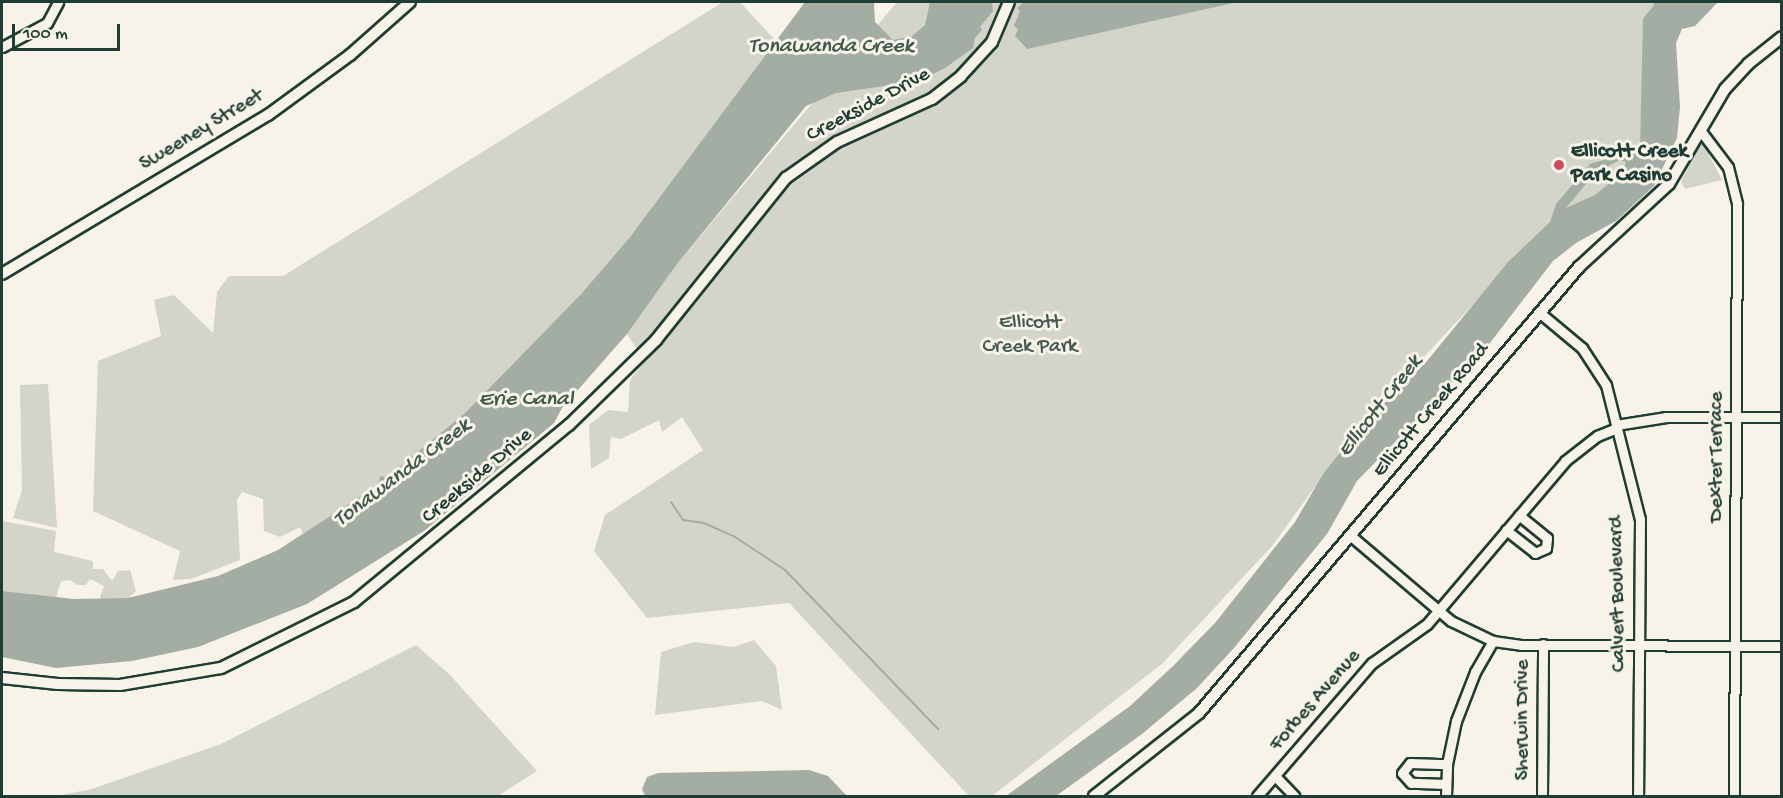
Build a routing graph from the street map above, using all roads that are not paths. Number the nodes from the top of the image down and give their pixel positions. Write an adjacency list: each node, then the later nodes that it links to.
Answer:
1 (58, 2): 5 (street)
2 (410, 2): 7 (street, Sweeney Street)
3 (1009, 2): 21 (street, Creekside Drive)
4 (1782, 37): 6 (street, Ellicott Creek Road)
5 (2, 47)
6 (1700, 129): 8 (street, Ellicott Creek Road); 9 (street, Dexter Terrace)
7 (2, 274)
8 (1540, 313): 11 (street, Calvert Boulevard); 14 (street, Ellicott Creek Road)
9 (1736, 417): 10 (street, Forbes Avenue); 11 (street, Forbes Avenue); 19 (street, Dexter Terrace)
10 (1782, 417)
11 (1616, 426): 12 (street, Forbes Avenue); 18 (street, Calvert Boulevard)
12 (1519, 515): 13 (street, Forbes Avenue); 13 (street)
13 (1506, 530): 15 (street, Forbes Avenue)
14 (1351, 536): 15 (street); 25 (street, Ellicott Creek Road)
15 (1438, 611): 16 (street); 23 (street, Forbes Avenue)
16 (1493, 641): 17 (street); 22 (street)
17 (1543, 644): 18 (street); 29 (street, Sherwin Drive)
18 (1639, 645): 19 (street); 30 (street, Calvert Boulevard)
19 (1735, 646): 20 (street); 31 (street, Dexter Terrace)
20 (1782, 646)
21 (2, 678)
22 (1447, 764): 24 (street); 24 (street)
23 (1275, 776): 26 (street, Forbes Avenue); 27 (street)
24 (1446, 784): 28 (street)
25 (1094, 796)
26 (1257, 796)
27 (1294, 796)
28 (1446, 796)
29 (1542, 796)
30 (1638, 796)
31 (1734, 796)

